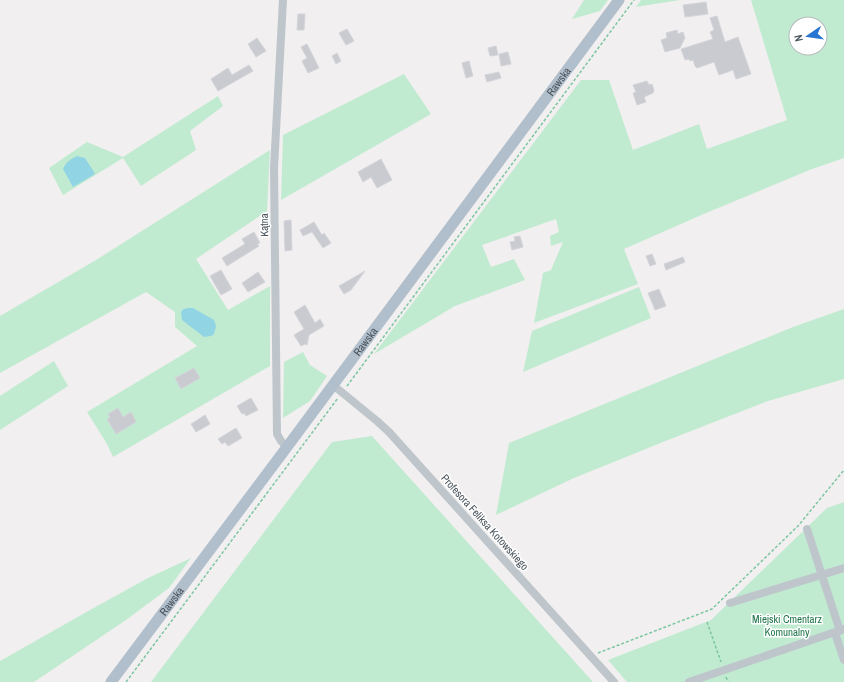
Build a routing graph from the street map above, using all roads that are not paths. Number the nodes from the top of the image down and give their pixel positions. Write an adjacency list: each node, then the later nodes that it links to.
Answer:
1 (283, 0): 4 (street, Kątna)
2 (619, 0): 3 (main road, Rawska)
3 (333, 385): 4 (main road, Rawska); 12 (street, Profesora Feliksa Kotowskiego)
4 (287, 447): 11 (main road, Rawska)
5 (807, 529): 7 (street)
6 (844, 568): 7 (street)
7 (822, 574): 8 (street); 9 (street)
8 (730, 602)
9 (840, 631): 10 (street); 13 (street)
10 (844, 660)
11 (111, 682)
12 (614, 682)
13 (689, 682)

